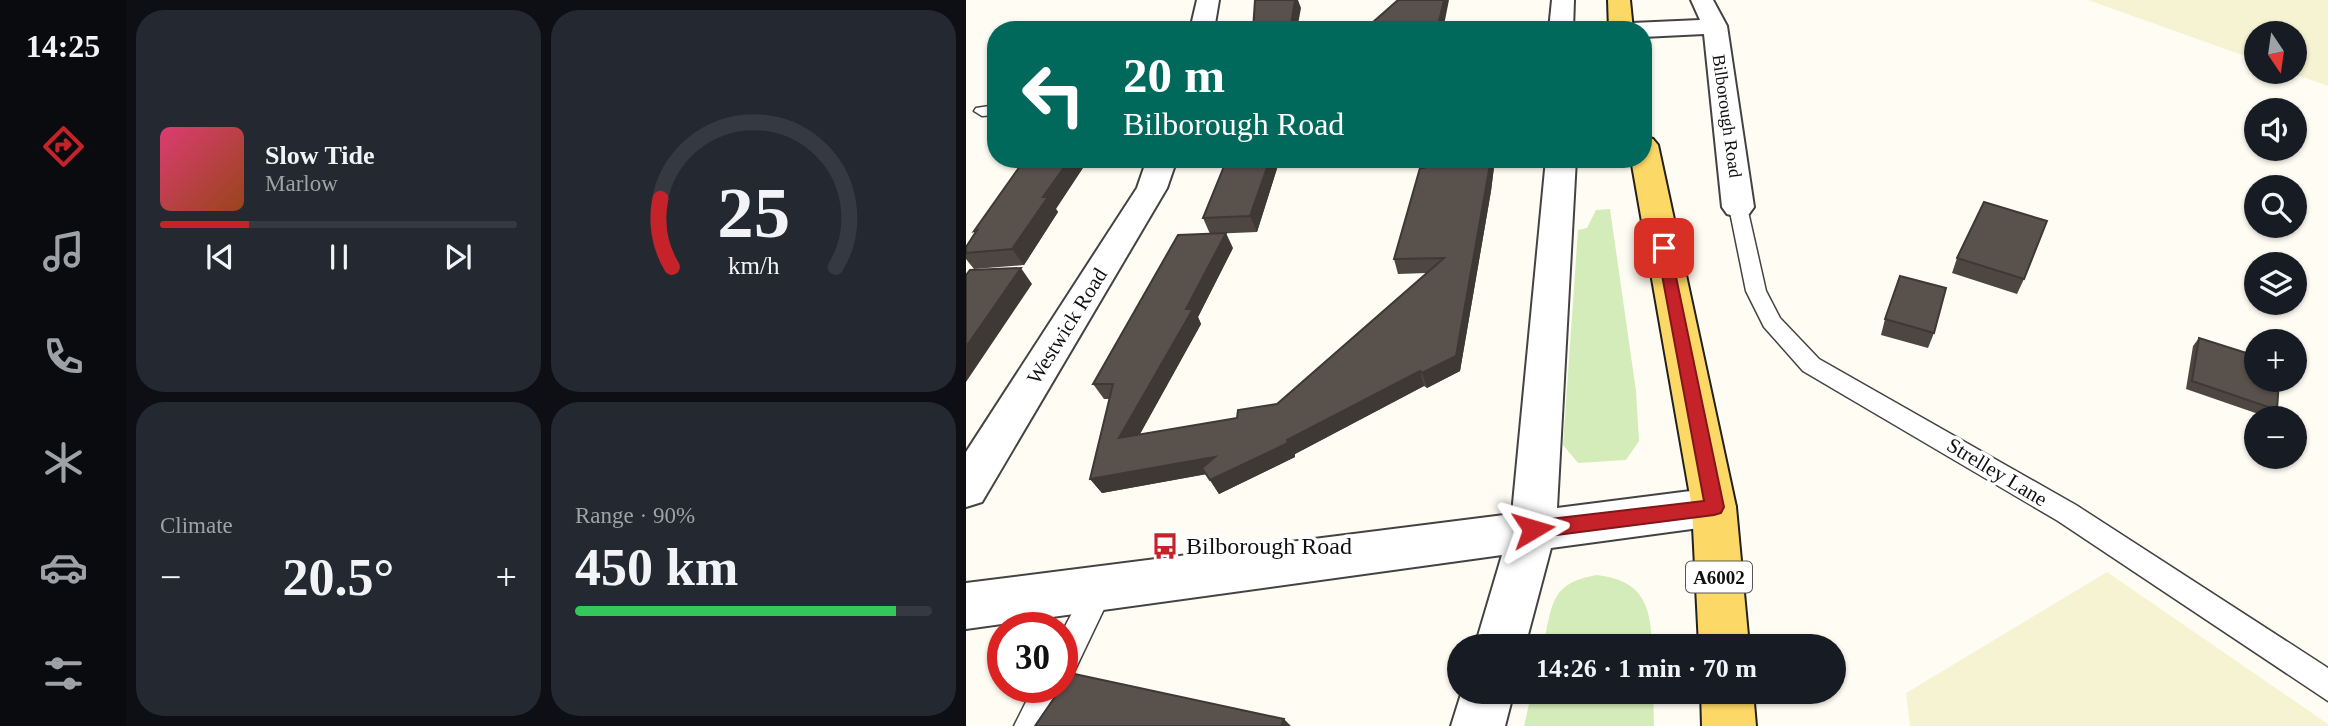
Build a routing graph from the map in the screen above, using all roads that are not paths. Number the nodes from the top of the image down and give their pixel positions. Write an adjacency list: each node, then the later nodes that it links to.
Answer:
1 (1208, 0): 5 (street)
2 (1563, 0): 6 (street)
3 (1619, 0): 7 (main road)
4 (1702, 0): 8 (street, Bilborough Road)
5 (1204, 21)
6 (1562, 21)
7 (1620, 21)
8 (1714, 26): 9 (street, Bilborough Road); 13 (street, Bilborough Road)
9 (1652, 29)
10 (1159, 168): 14 (street, Westwick Road)
11 (1560, 168): 16 (street)
12 (1648, 168): 15 (main road, A6002)
13 (1738, 207): 22 (lane, Strelley Lane)
14 (966, 489)
15 (1714, 507): 16 (street); 21 (main road, A6002)
16 (1533, 529): 17 (street); 20 (street)
17 (1100, 588): 18 (street); 19 (lane)
18 (966, 606)
19 (1078, 631)
20 (1503, 634)
21 (1723, 634)
22 (2328, 686)
23 (1042, 703): 26 (lane)
24 (1484, 704): 27 (street)
25 (1728, 704): 28 (main road)
26 (1030, 726)
27 (1478, 726)
28 (1729, 726)

